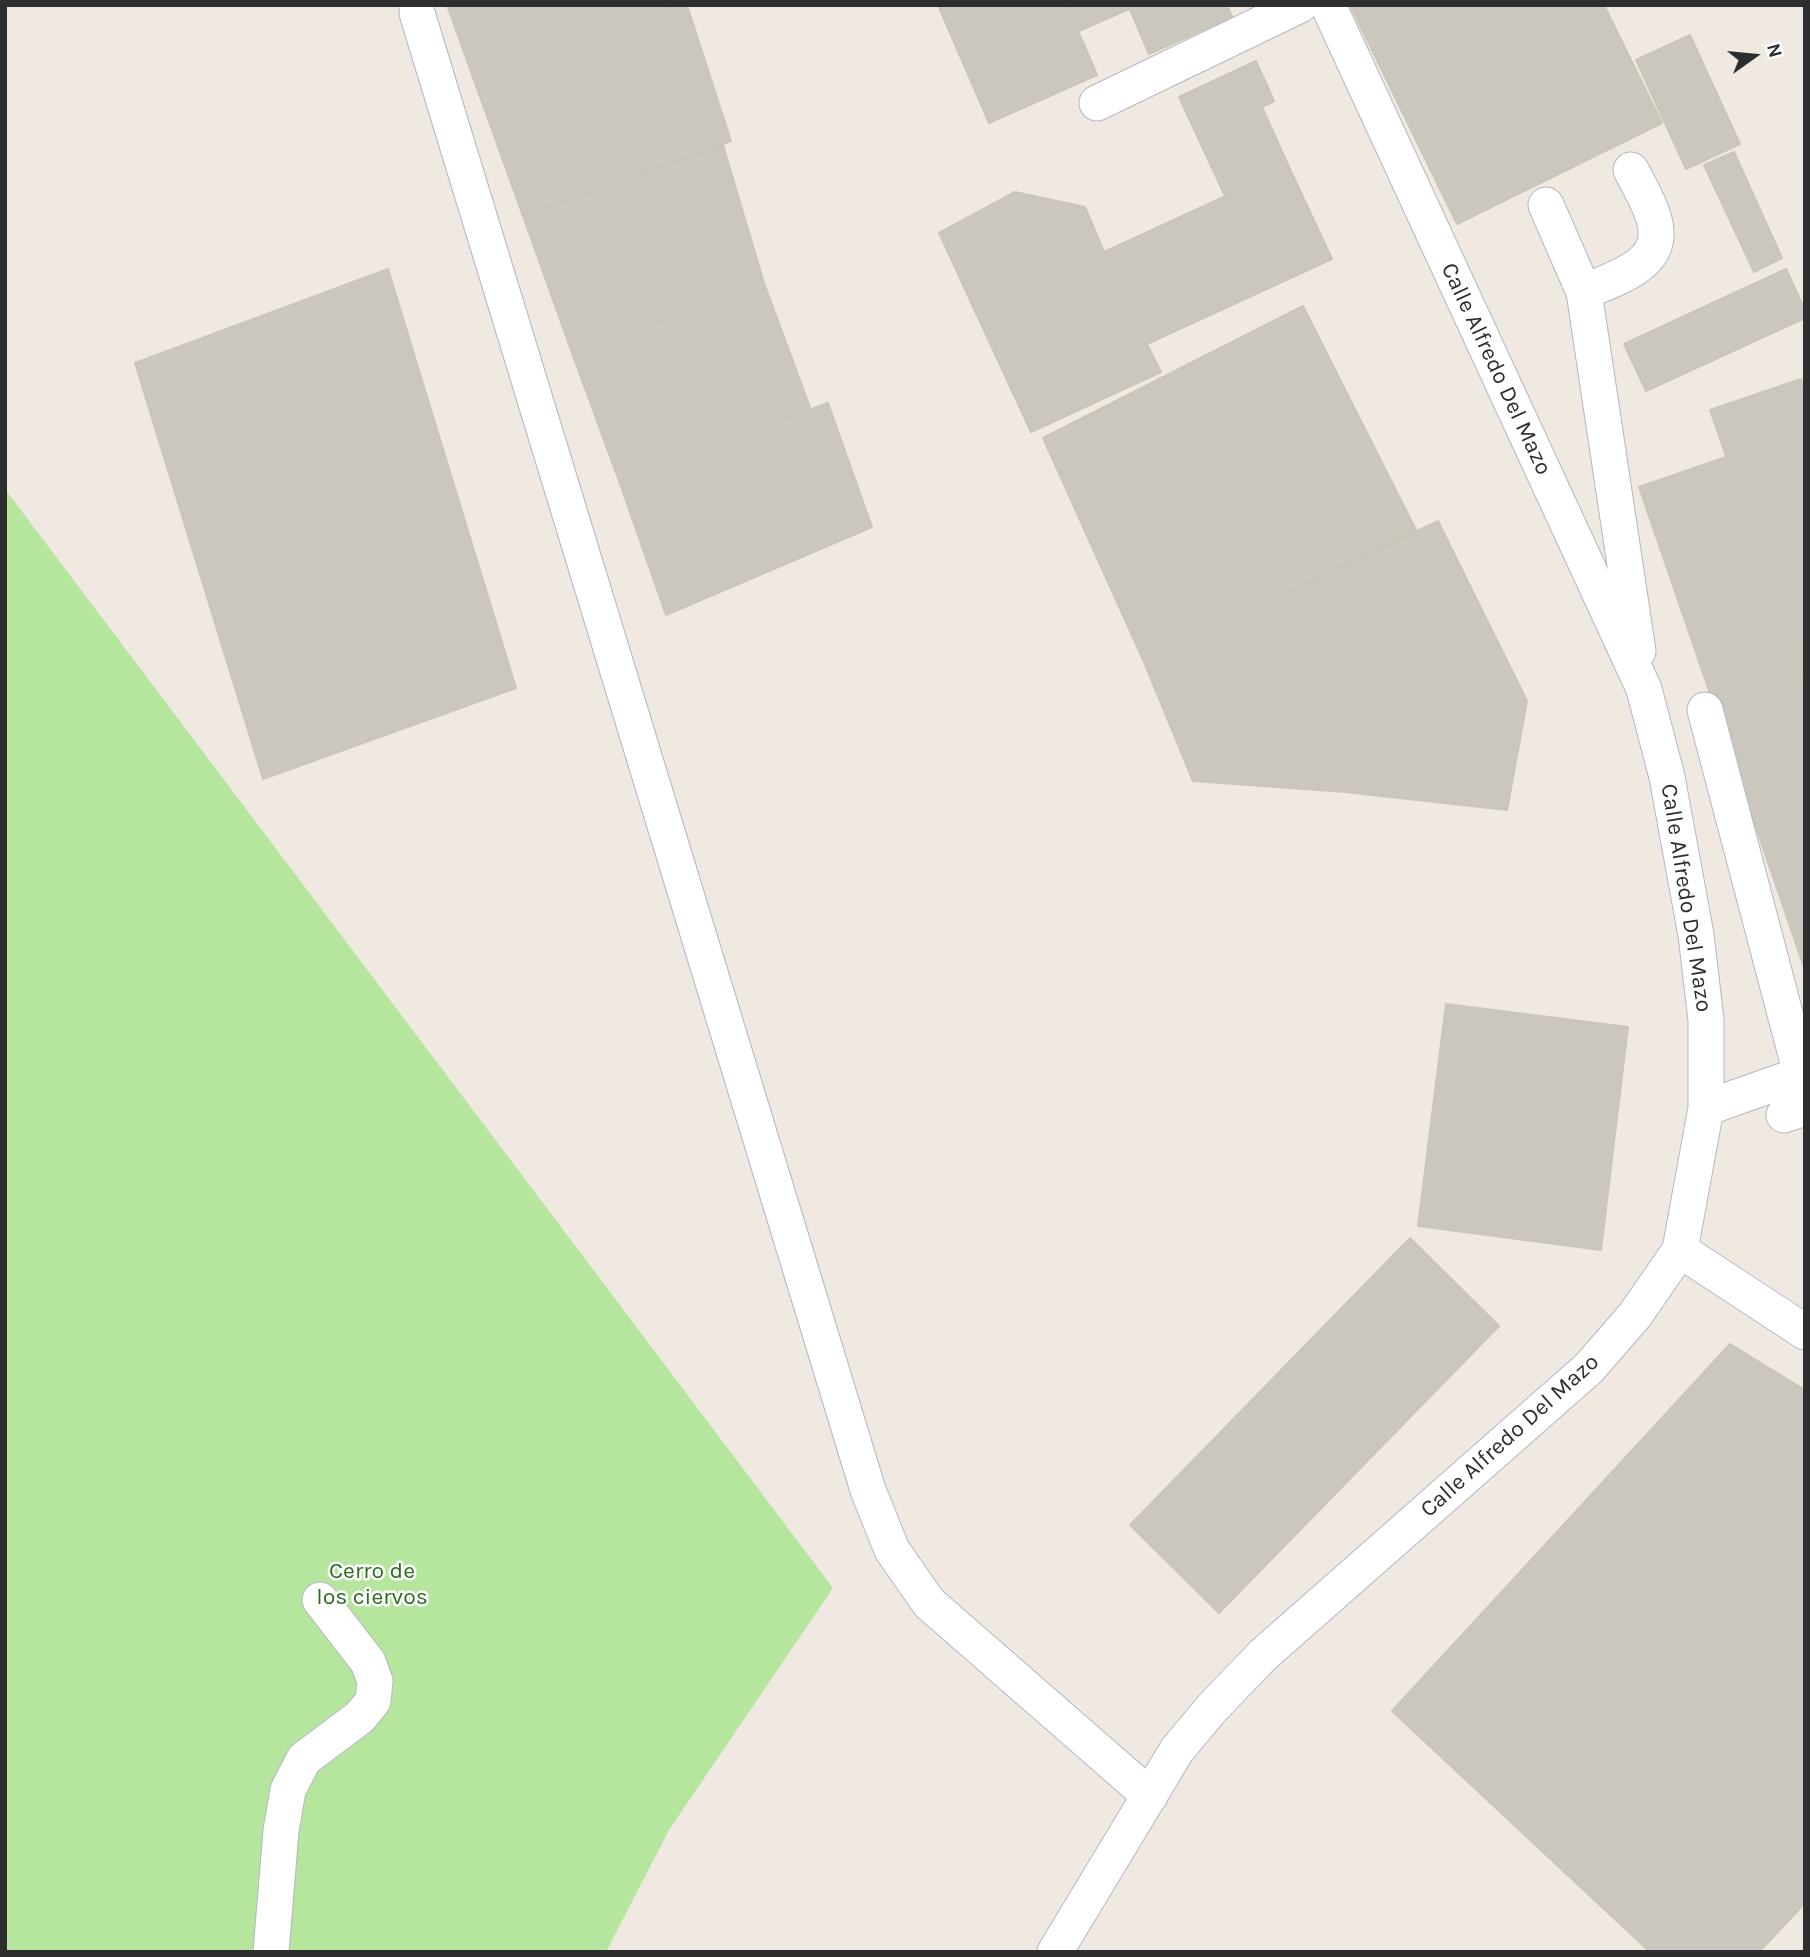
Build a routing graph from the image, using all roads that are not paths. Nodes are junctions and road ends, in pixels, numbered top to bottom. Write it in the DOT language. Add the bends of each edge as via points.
graph roads {
  1 [pos="1300,5"];
  2 [pos="1328,5"];
  3 [pos="417,13"];
  4 [pos="1097,103"];
  5 [pos="1632,170"];
  6 [pos="1545,205"];
  7 [pos="1584,292"];
  8 [pos="1644,689"];
  9 [pos="1705,710"];
  10 [pos="1803,1073"];
  11 [pos="1706,1108"];
  12 [pos="1680,1250"];
  13 [pos="1805,1332"];
  14 [pos="320,1600"];
  15 [pos="1150,1796"];
  16 [pos="271,1952"];
  17 [pos="1055,1952"];
  1 -- 4 [label="street"];
  2 -- 8 [label="street, Calle Alfredo Del Mazo"];
  3 -- 15 [label="street" via="868,1490 892,1550 929,1603"];
  5 -- 7 [label="street" via="1654,218 1657,237 1650,256 1635,269"];
  6 -- 7 [label="street"];
  7 -- 8 [label="street"];
  8 -- 11 [label="street, Calle Alfredo Del Mazo" via="1667,777 1696,935 1706,1020"];
  9 -- 10 [label="street"];
  10 -- 11 [label="street"];
  11 -- 12 [label="street, Calle Alfredo Del Mazo"];
  12 -- 13 [label="street"];
  12 -- 15 [label="street, Calle Alfredo Del Mazo" via="1635,1315 1589,1368 1263,1655 1212,1707 1177,1750"];
  14 -- 16 [label="street" via="368,1662 375,1681 373,1701 360,1717 304,1759 288,1790"];
  15 -- 17 [label="street, Calle Alfredo Del Mazo"];
}
